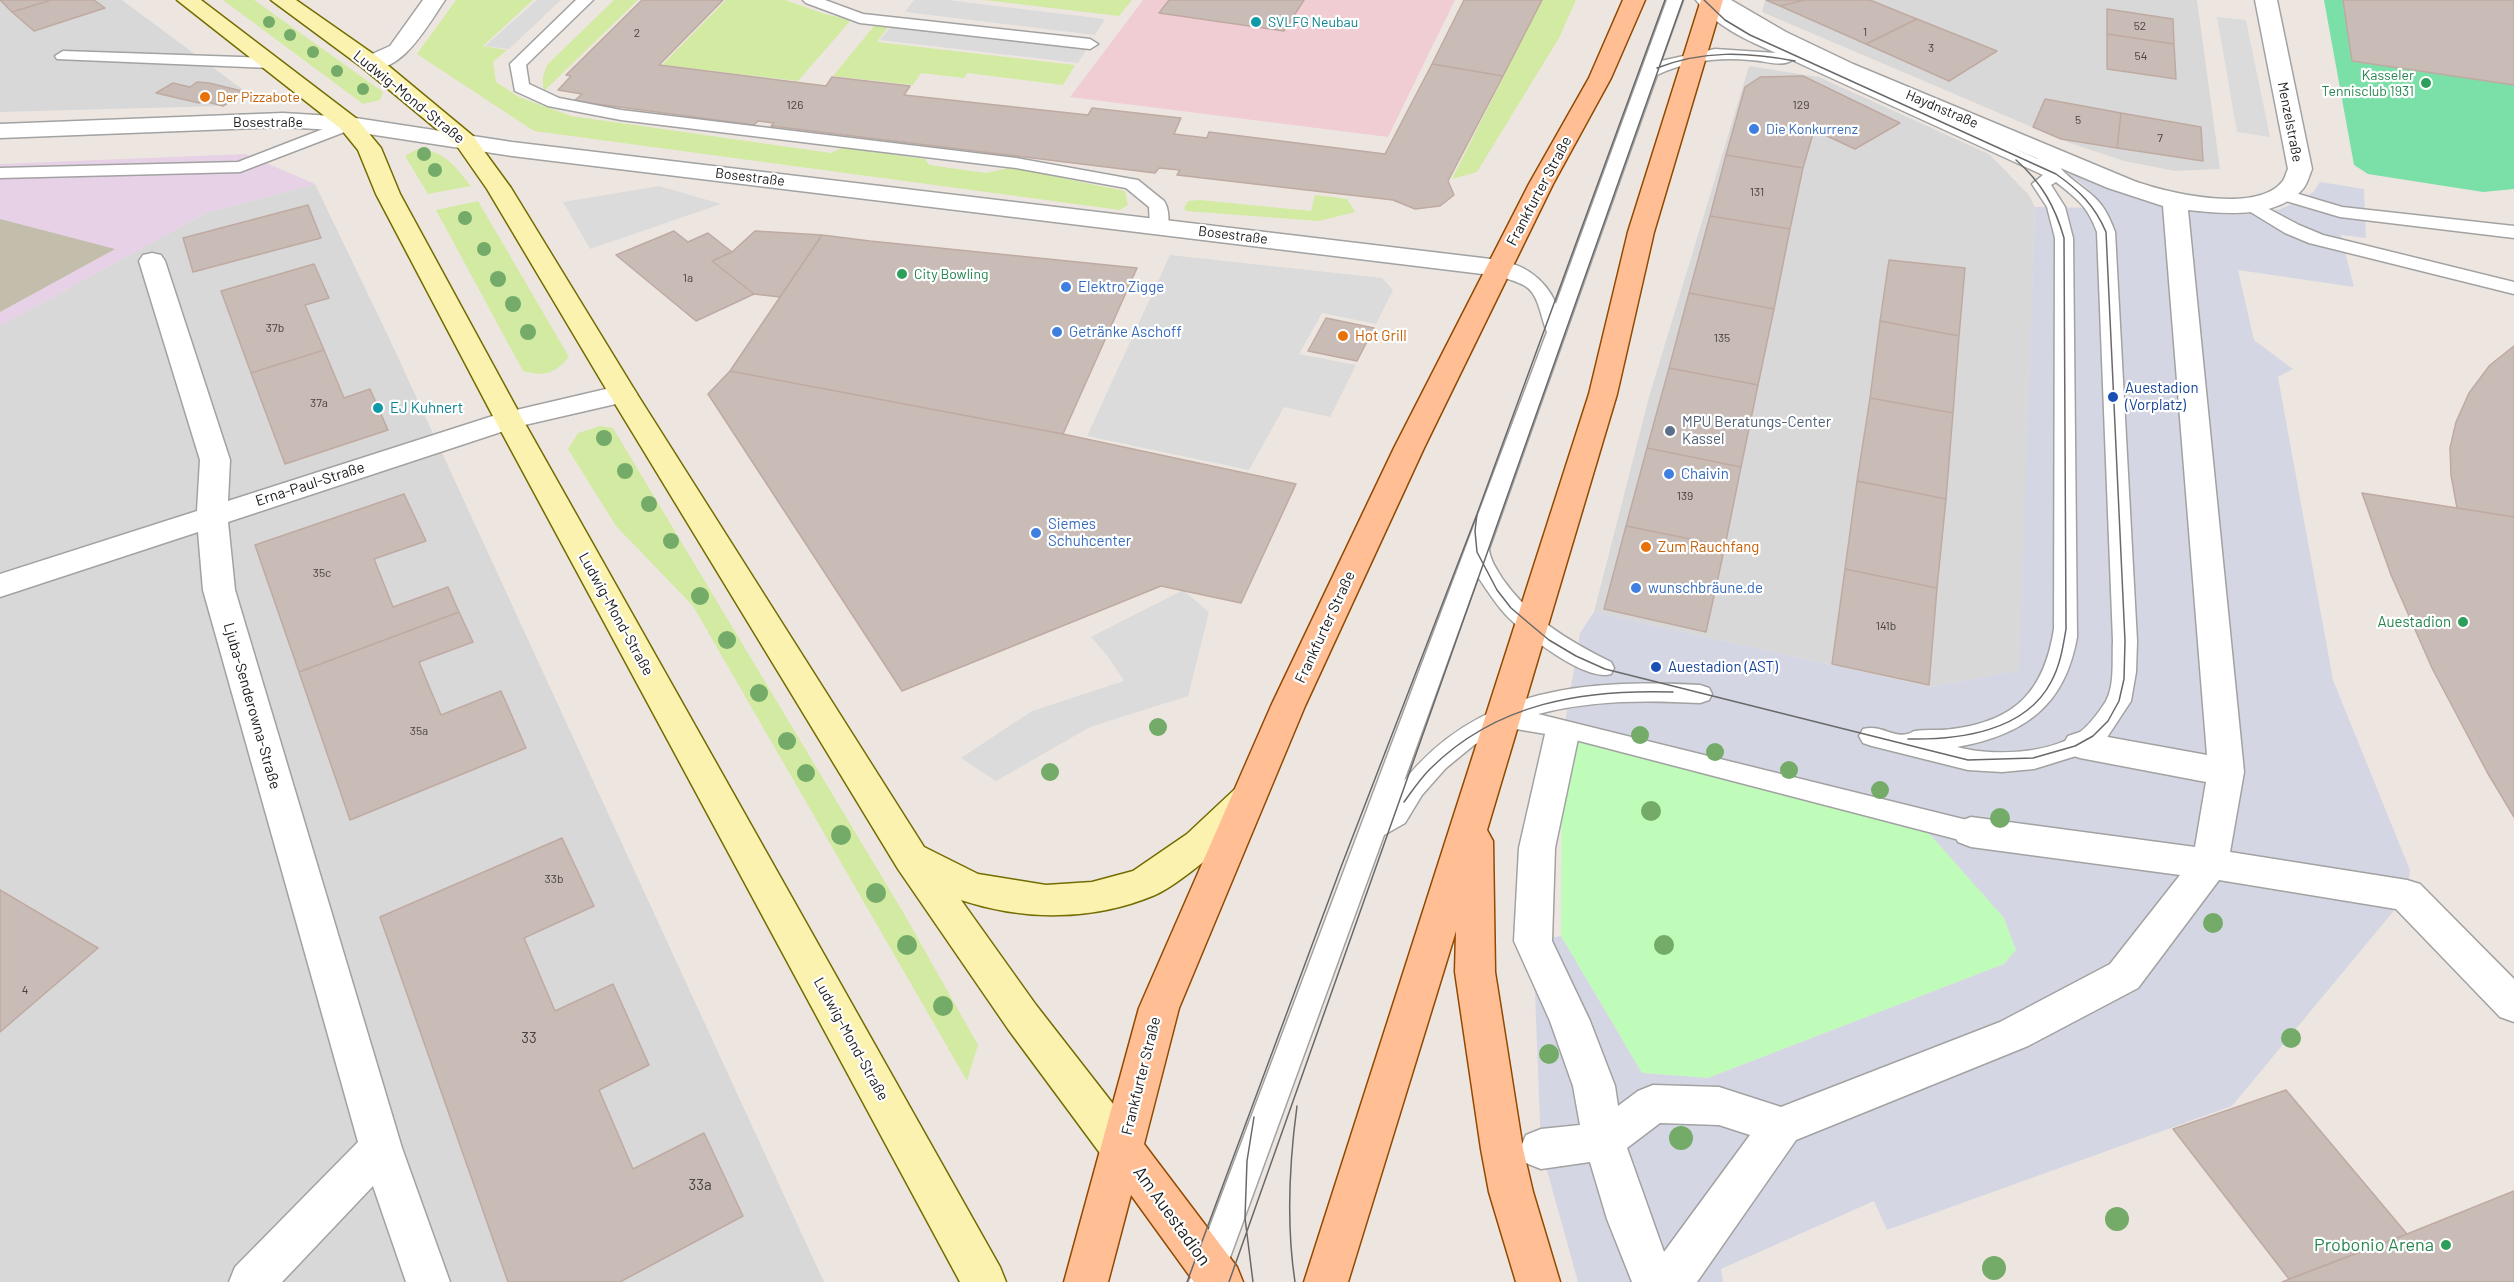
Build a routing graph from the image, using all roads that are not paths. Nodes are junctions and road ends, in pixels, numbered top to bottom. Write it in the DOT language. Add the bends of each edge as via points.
graph roads {
  1 [pos="188,0"];
  2 [pos="282,0"];
  3 [pos="434,0"];
  4 [pos="585,0"];
  5 [pos="812,0"];
  6 [pos="1634,0"];
  7 [pos="1675,0"];
  8 [pos="2266,0"];
  9 [pos="1711,2"];
  10 [pos="1090,44"];
  11 [pos="63,56"];
  12 [pos="1694,56"];
  13 [pos="270,63"];
  14 [pos="370,63"];
  15 [pos="1833,68"];
  16 [pos="1649,72"];
  17 [pos="350,124"];
  18 [pos="0,131"];
  19 [pos="465,141"];
  20 [pos="2043,152"];
  21 [pos="0,173"];
  22 [pos="2048,179"];
  23 [pos="2282,194"];
  24 [pos="2175,204"];
  25 [pos="2250,204"];
  26 [pos="1159,226"];
  27 [pos="2514,232"];
  28 [pos="152,261"];
  29 [pos="1499,267"];
  30 [pos="2514,288"];
  31 [pos="1566,304"];
  32 [pos="1556,331"];
  33 [pos="623,394"];
  34 [pos="509,420"];
  35 [pos="212,516"];
  36 [pos="1477,548"];
  37 [pos="0,586"];
  38 [pos="1531,625"];
  39 [pos="1602,668"];
  40 [pos="1700,694"];
  41 [pos="1503,717"];
  42 [pos="1562,734"];
  43 [pos="2080,745"];
  44 [pos="2226,772"];
  45 [pos="1248,799"];
  46 [pos="1475,809"];
  47 [pos="1372,828"];
  48 [pos="1971,832"];
  49 [pos="911,858"];
  50 [pos="2210,864"];
  51 [pos="2514,1005"];
  52 [pos="1781,1126"];
  53 [pos="1604,1141"];
  54 [pos="381,1148"];
  55 [pos="1541,1149"];
  56 [pos="1123,1150"];
  57 [pos="1212,1277"];
  58 [pos="251,1282"];
  59 [pos="428,1282"];
  60 [pos="984,1282"];
  61 [pos="1086,1282"];
  62 [pos="1326,1282"];
  63 [pos="1539,1282"];
  64 [pos="1654,1282"];
  65 [pos="1670,1282"];
  1 -- 13 [label="main road, Ludwig-Mond-Straße"];
  2 -- 14 [label="main road, Ludwig-Mond-Straße"];
  3 -- 14 [label="street" via="398,51"];
  4 -- 26 [label="lane" via="518,64 521,87 554,102 621,115 1016,163 1132,184 1158,205"];
  5 -- 10 [label="lane" via="860,18"];
  6 -- 29 [label="main road, Frankfurter Straße" via="1600,78"];
  7 -- 16 [label="lane"];
  8 -- 23 [label="street, Menzelstraße" via="2300,169 2293,186"];
  9 -- 12 [label="main road"];
  9 -- 15 [label="street, Haydnstraße"];
  11 -- 13 [label="lane"];
  12 -- 15 [label="lane" via="1739,52"];
  12 -- 16 [label="lane"];
  12 -- 38 [label="main road" via="1641,232 1603,394"];
  13 -- 17 [label="main road, Ludwig-Mond-Straße"];
  14 -- 19 [label="main road, Ludwig-Mond-Straße"];
  15 -- 20 [label="street, Haydnstraße"];
  15 -- 22 [label="lane" via="1993,145"];
  16 -- 31 [label="lane"];
  17 -- 18 [label="street, Bosestraße" via="283,120"];
  17 -- 19 [label="street, Bosestraße"];
  17 -- 21 [label="lane" via="240,167"];
  17 -- 34 [label="main road, Ludwig-Mond-Straße" via="369,148 393,203"];
  19 -- 26 [label="street, Bosestraße"];
  19 -- 33 [label="main road, Ludwig-Mond-Straße" via="499,188"];
  20 -- 22 [label="lane"];
  20 -- 24 [label="street, Haydnstraße"];
  22 -- 43 [label="lane" via="2089,199 2106,232 2124,672 2119,701 2097,732"];
  22 -- 43 [label="lane" via="2064,238 2063,650 2046,690 2004,724 1960,737 1922,740 1872,736 1968,760 2002,762 2034,759"];
  23 -- 25 [label="street"];
  23 -- 27 [label="lane" via="2340,212"];
  24 -- 25 [label="street"];
  24 -- 44 [label="street"];
  25 -- 30 [label="lane" via="2316,239"];
  26 -- 29 [label="street, Bosestraße"];
  28 -- 35 [label="street, Ljuba-Senderowna-Straße" via="215,460"];
  29 -- 31 [label="lane" via="1534,274 1548,282"];
  29 -- 32 [label="lane" via="1526,275 1542,290"];
  29 -- 45 [label="main road, Frankfurter Straße" via="1399,469"];
  31 -- 32 [label="lane"];
  32 -- 36 [label="lane"];
  33 -- 34 [label="street, Erna-Paul-Straße"];
  33 -- 49 [label="main road, Ludwig-Mond-Straße"];
  34 -- 35 [label="street, Erna-Paul-Straße"];
  34 -- 60 [label="main road, Ludwig-Mond-Straße"];
  35 -- 37 [label="street, Erna-Paul-Straße"];
  35 -- 54 [label="street, Ljuba-Senderowna-Straße" via="219,590"];
  36 -- 38 [label="lane" via="1497,590 1510,608"];
  36 -- 47 [label="lane"];
  38 -- 39 [label="lane" via="1549,640"];
  38 -- 41 [label="main road"];
  40 -- 41 [label="lane" via="1587,693 1554,699"];
  41 -- 46 [label="main road"];
  41 -- 47 [label="lane" via="1463,739 1437,761 1392,819"];
  41 -- 48 [label="lane" via="1564,728"];
  42 -- 53 [label="street" via="1537,848 1533,942 1570,1021 1594,1086"];
  43 -- 44 [label="street"];
  44 -- 50 [label="street"];
  45 -- 49 [label="main road" via="1200,844 1144,883 1092,898 1046,901 972,888"];
  45 -- 56 [label="main road, Frankfurter Straße" via="1159,1008"];
  46 -- 62 [label="main road"];
  46 -- 63 [label="main road" via="1475,972 1502,1149"];
  47 -- 57 [label="lane"];
  48 -- 50 [label="street"];
  49 -- 56 [label="main road, Ludwig-Mond-Straße" via="1022,1017"];
  50 -- 51 [label="street" via="2407,895"];
  50 -- 52 [label="street" via="2124,976 2014,1035"];
  52 -- 53 [label="street" via="1719,1106 1653,1104"];
  52 -- 65 [label="street"];
  53 -- 55 [label="street"];
  53 -- 64 [label="street"];
  54 -- 58 [label="street"];
  54 -- 59 [label="street, Ljuba-Senderowna-Straße"];
  56 -- 57 [label="main road, Am Auestadion"];
  56 -- 61 [label="main road, Frankfurter Straße"];
}
